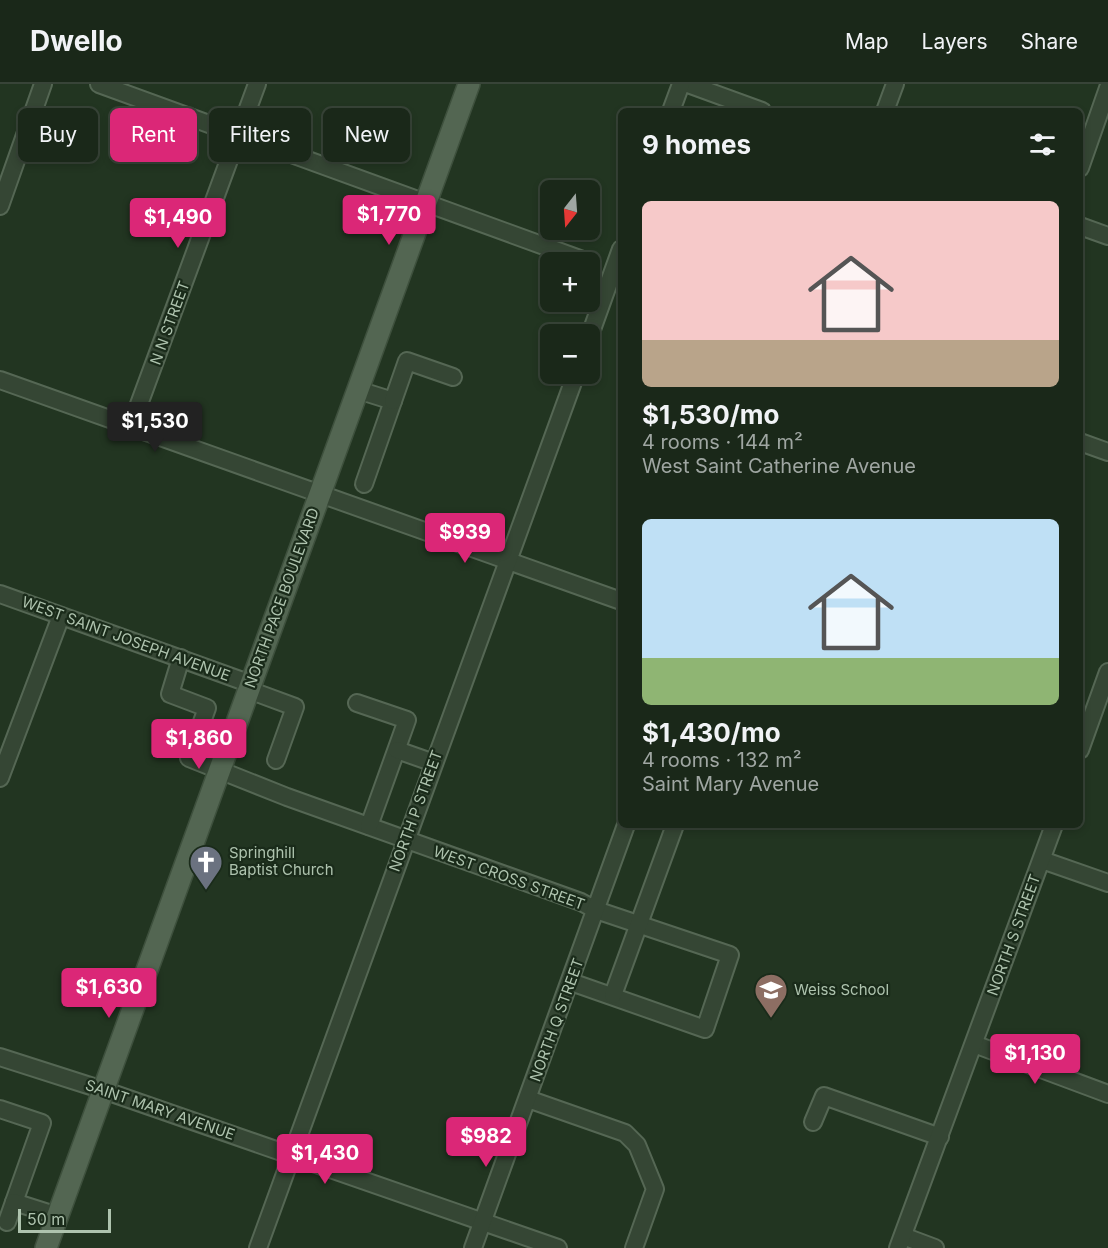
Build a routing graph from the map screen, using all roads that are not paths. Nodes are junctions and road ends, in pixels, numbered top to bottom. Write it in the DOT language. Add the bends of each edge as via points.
graph roads {
  1 [pos="43,84"];
  2 [pos="99,84"];
  3 [pos="257,84"];
  4 [pos="469,84"];
  5 [pos="681,84"];
  6 [pos="688,84"];
  7 [pos="895,84"];
  8 [pos="1108,88"];
  9 [pos="248,108"];
  10 [pos="672,108"];
  11 [pos="754,108"];
  12 [pos="886,108"];
  13 [pos="209,125"];
  14 [pos="1083,159"];
  15 [pos="228,162"];
  16 [pos="310,162"];
  17 [pos="425,204"];
  18 [pos="0,206"];
  19 [pos="1083,227"];
  20 [pos="1108,236"];
  21 [pos="558,252"];
  22 [pos="600,267"];
  23 [pos="617,273"];
  24 [pos="595,324"];
  25 [pos="453,377"];
  26 [pos="0,380"];
  27 [pos="572,384"];
  28 [pos="358,390"];
  29 [pos="393,401"];
  30 [pos="131,426"];
  31 [pos="1083,443"];
  32 [pos="1108,452"];
  33 [pos="364,484"];
  34 [pos="321,492"];
  35 [pos="507,561"];
  36 [pos="0,594"];
  37 [pos="618,600"];
  38 [pos="61,616"];
  39 [pos="181,658"];
  40 [pos="1108,674"];
  41 [pos="250,687"];
  42 [pos="357,703"];
  43 [pos="1083,742"];
  44 [pos="397,750"];
  45 [pos="276,760"];
  46 [pos="434,763"];
  47 [pos="220,771"];
  48 [pos="0,778"];
  49 [pos="369,826"];
  50 [pos="625,828"];
  51 [pos="674,828"];
  52 [pos="1053,828"];
  53 [pos="406,840"];
  54 [pos="1042,860"];
  55 [pos="1108,883"];
  56 [pos="596,910"];
  57 [pos="639,924"];
  58 [pos="571,982"];
  59 [pos="613,996"];
  60 [pos="974,1044"];
  61 [pos="0,1057"];
  62 [pos="104,1090"];
  63 [pos="1108,1094"];
  64 [pos="528,1100"];
  65 [pos="0,1108"];
  66 [pos="813,1122"];
  67 [pos="940,1137"];
  68 [pos="291,1155"];
  69 [pos="14,1202"];
  70 [pos="58,1216"];
  71 [pos="7,1222"];
  72 [pos="484,1222"];
  73 [pos="901,1242"];
  74 [pos="46,1248"];
  75 [pos="258,1248"];
  76 [pos="473,1248"];
  77 [pos="558,1248"];
  78 [pos="634,1248"];
  79 [pos="935,1248"];
  1 -- 18 [label="street"];
  2 -- 13 [label="street"];
  3 -- 9 [label="street, N N STREET"];
  4 -- 17 [label="main road, NORTH PACE BOULEVARD"];
  5 -- 10 [label="street"];
  6 -- 11 [label="street"];
  7 -- 12 [label="street"];
  8 -- 14 [label="street"];
  15 -- 30 [label="street, N N STREET"];
  16 -- 17 [label="street"];
  17 -- 21 [label="street"];
  17 -- 28 [label="main road, NORTH PACE BOULEVARD"];
  19 -- 20 [label="street"];
  22 -- 23 [label="street"];
  23 -- 24 [label="street"];
  25 -- 29 [label="street" via="407,361"];
  26 -- 30 [label="street"];
  27 -- 35 [label="street, NORTH P STREET"];
  28 -- 29 [label="street"];
  28 -- 34 [label="main road, NORTH PACE BOULEVARD"];
  29 -- 33 [label="street"];
  30 -- 34 [label="street"];
  31 -- 32 [label="street"];
  34 -- 35 [label="street"];
  34 -- 41 [label="main road, NORTH PACE BOULEVARD"];
  35 -- 37 [label="street"];
  35 -- 46 [label="street, NORTH P STREET"];
  36 -- 38 [label="street, WEST SAINT JOSEPH AVENUE"];
  38 -- 39 [label="street, WEST SAINT JOSEPH AVENUE"];
  38 -- 48 [label="street"];
  39 -- 41 [label="street, WEST SAINT JOSEPH AVENUE"];
  39 -- 47 [label="street, WEST CROSS STREET" via="170,694 207,708 189,758"];
  40 -- 43 [label="street"];
  41 -- 45 [label="street, WEST SAINT JOSEPH AVENUE" via="295,707"];
  41 -- 47 [label="main road, NORTH PACE BOULEVARD"];
  42 -- 44 [label="street" via="407,720"];
  44 -- 46 [label="street"];
  44 -- 49 [label="street"];
  46 -- 53 [label="street, NORTH P STREET"];
  47 -- 49 [label="street, WEST CROSS STREET"];
  47 -- 62 [label="main road, NORTH PACE BOULEVARD"];
  49 -- 53 [label="street, WEST CROSS STREET"];
  50 -- 56 [label="street, NORTH Q STREET"];
  51 -- 57 [label="street"];
  52 -- 54 [label="street, NORTH S STREET"];
  53 -- 56 [label="street, WEST CROSS STREET"];
  53 -- 68 [label="street, NORTH P STREET"];
  54 -- 55 [label="street"];
  54 -- 60 [label="street, NORTH S STREET"];
  56 -- 57 [label="street, WEST CROSS STREET"];
  56 -- 58 [label="street, NORTH Q STREET"];
  57 -- 59 [label="street"];
  57 -- 59 [label="street, WEST CROSS STREET" via="730,955 705,1029"];
  58 -- 59 [label="street"];
  58 -- 64 [label="street, NORTH Q STREET"];
  60 -- 63 [label="street"];
  60 -- 67 [label="street, NORTH S STREET"];
  61 -- 62 [label="street, SAINT MARY AVENUE"];
  62 -- 68 [label="street, SAINT MARY AVENUE"];
  62 -- 70 [label="main road, NORTH PACE BOULEVARD"];
  64 -- 72 [label="street, NORTH Q STREET"];
  64 -- 78 [label="street" via="625,1133 637,1145 655,1189"];
  65 -- 69 [label="street" via="42,1123"];
  66 -- 67 [label="street" via="824,1096"];
  67 -- 73 [label="street, NORTH S STREET"];
  68 -- 72 [label="street, SAINT MARY AVENUE"];
  68 -- 75 [label="street, NORTH P STREET"];
  69 -- 70 [label="street"];
  69 -- 71 [label="street"];
  70 -- 74 [label="main road, NORTH PACE BOULEVARD"];
  72 -- 76 [label="street, NORTH Q STREET"];
  72 -- 77 [label="street, SAINT MARY AVENUE"];
  73 -- 79 [label="street"];
}
